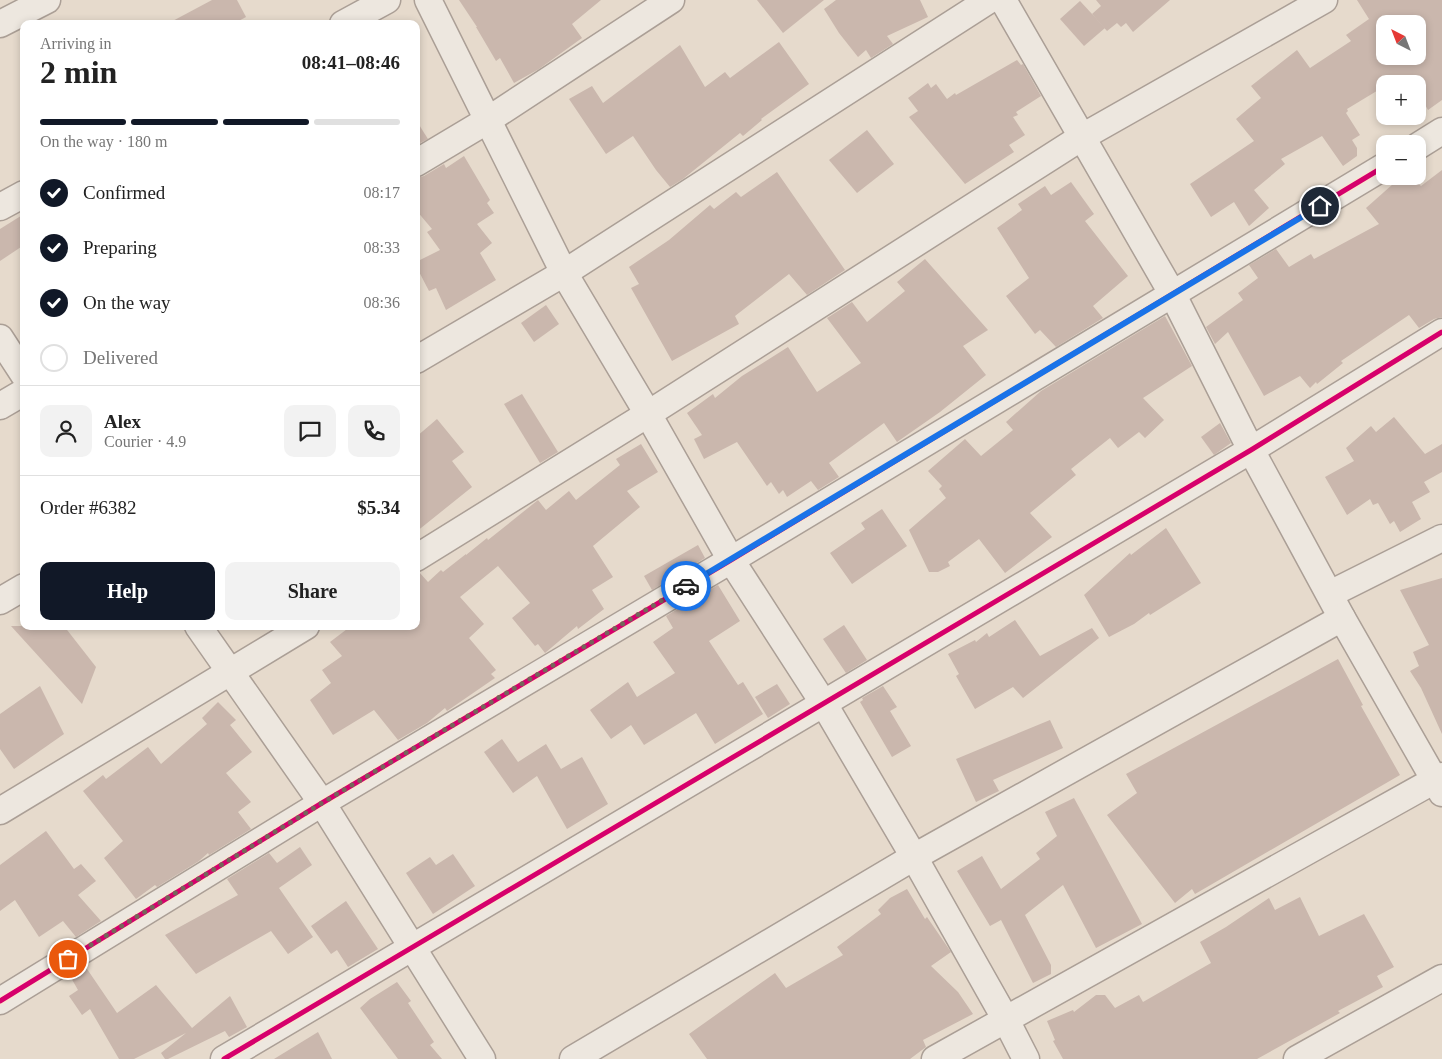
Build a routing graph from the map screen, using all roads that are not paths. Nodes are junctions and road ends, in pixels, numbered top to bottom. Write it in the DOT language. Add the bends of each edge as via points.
graph roads {
  1 [pos="47,0"];
  2 [pos="387,0"];
  3 [pos="428,0"];
  4 [pos="671,0"];
  5 [pos="989,0"];
  6 [pos="1003,0"];
  7 [pos="1324,0"];
  8 [pos="350,20"];
  9 [pos="0,24"];
  10 [pos="488,120"];
  11 [pos="1442,132"];
  12 [pos="1082,137"];
  13 [pos="1426,141"];
  14 [pos="420,161"];
  15 [pos="1376,171"];
  16 [pos="20,196"];
  17 [pos="0,207"];
  18 [pos="564,273"];
  19 [pos="1173,295"];
  20 [pos="1442,332"];
  21 [pos="0,338"];
  22 [pos="420,358"];
  23 [pos="20,369"];
  24 [pos="20,394"];
  25 [pos="0,406"];
  26 [pos="648,414"];
  27 [pos="1251,450"];
  28 [pos="1442,538"];
  29 [pos="420,556"];
  30 [pos="731,560"];
  31 [pos="20,589"];
  32 [pos="1330,594"];
  33 [pos="0,600"];
  34 [pos="1342,618"];
  35 [pos="201,630"];
  36 [pos="300,630"];
  37 [pos="231,673"];
  38 [pos="824,704"];
  39 [pos="1439,783"];
  40 [pos="322,803"];
  41 [pos="0,811"];
  42 [pos="914,857"];
  43 [pos="412,948"];
  44 [pos="1442,978"];
  45 [pos="0,1001"];
  46 [pos="1006,1020"];
  47 [pos="224,1059"];
  48 [pos="482,1059"];
  49 [pos="574,1059"];
  50 [pos="935,1059"];
  51 [pos="1026,1059"];
  52 [pos="1297,1059"];
  1 -- 9 [label="street"];
  2 -- 8 [label="street"];
  3 -- 10 [label="street"];
  4 -- 10 [label="street"];
  5 -- 18 [label="street"];
  6 -- 12 [label="street"];
  7 -- 12 [label="street"];
  10 -- 14 [label="street"];
  10 -- 18 [label="street"];
  11 -- 13 [label="street"];
  12 -- 19 [label="street"];
  12 -- 26 [label="street"];
  15 -- 19 [label="street"];
  16 -- 17 [label="street"];
  18 -- 22 [label="street"];
  18 -- 26 [label="street"];
  19 -- 27 [label="street"];
  19 -- 30 [label="street"];
  20 -- 27 [label="street"];
  21 -- 23 [label="street"];
  24 -- 25 [label="street"];
  26 -- 29 [label="street"];
  26 -- 30 [label="street"];
  27 -- 32 [label="street"];
  27 -- 38 [label="street"];
  28 -- 32 [label="street"];
  30 -- 38 [label="street"];
  30 -- 40 [label="street"];
  31 -- 33 [label="street"];
  32 -- 34 [label="street"];
  34 -- 39 [label="street"];
  34 -- 42 [label="street"];
  35 -- 37 [label="street"];
  36 -- 37 [label="street"];
  37 -- 40 [label="street"];
  37 -- 41 [label="street"];
  38 -- 42 [label="street"];
  38 -- 43 [label="street"];
  39 -- 46 [label="street"];
  40 -- 43 [label="street"];
  40 -- 45 [label="street"];
  42 -- 46 [label="street"];
  42 -- 49 [label="street"];
  43 -- 47 [label="street"];
  43 -- 48 [label="street"];
  44 -- 52 [label="street"];
  46 -- 50 [label="street"];
  46 -- 51 [label="street"];
}
